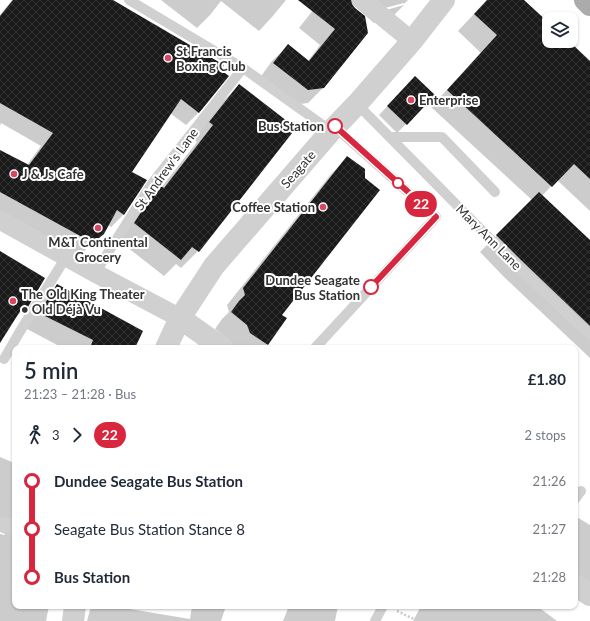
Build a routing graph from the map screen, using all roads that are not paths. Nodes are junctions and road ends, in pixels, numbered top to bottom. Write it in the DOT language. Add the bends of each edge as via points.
graph roads {
  1 [pos="129,0"];
  2 [pos="362,0"];
  3 [pos="444,0"];
  4 [pos="585,0"];
  5 [pos="590,5"];
  6 [pos="412,41"];
  7 [pos="243,68"];
  8 [pos="357,104"];
  9 [pos="333,129"];
  10 [pos="390,137"];
  11 [pos="495,192"];
  12 [pos="0,220"];
  13 [pos="66,256"];
  14 [pos="95,273"];
  15 [pos="180,318"];
  16 [pos="590,334"];
  17 [pos="12,345"];
  18 [pos="12,345"];
  19 [pos="167,345"];
  20 [pos="218,345"];
  21 [pos="317,345"];
  22 [pos="4,359"];
  23 [pos="0,524"];
  24 [pos="12,526"];
  25 [pos="578,587"];
  26 [pos="590,595"];
  27 [pos="75,609"];
  28 [pos="387,609"];
  29 [pos="73,621"];
  30 [pos="375,621"];
  1 -- 7 [label="lane"];
  2 -- 6 [label="street"];
  3 -- 6 [label="street, Seagate"];
  4 -- 5 [label="main road"];
  6 -- 8 [label="street, Seagate"];
  7 -- 9 [label="lane"];
  7 -- 14 [label="lane, St Andrew's Lane" via="153,182"];
  8 -- 9 [label="street, Seagate"];
  8 -- 10 [label="lane, Mary Ann Lane"];
  9 -- 15 [label="street, Seagate" via="214,266"];
  9 -- 21 [label="lane" via="436,217"];
  10 -- 11 [label="lane" via="442,137"];
  10 -- 16 [label="lane, Mary Ann Lane" via="516,265"];
  12 -- 13 [label="street"];
  13 -- 14 [label="street"];
  13 -- 17 [label="lane"];
  14 -- 15 [label="street"];
  15 -- 19 [label="street, Seagate"];
  15 -- 20 [label="street"];
  18 -- 22 [label="lane"];
  23 -- 24 [label="street"];
  25 -- 26 [label="street"];
  27 -- 29 [label="street"];
  28 -- 30 [label="lane"];
}
